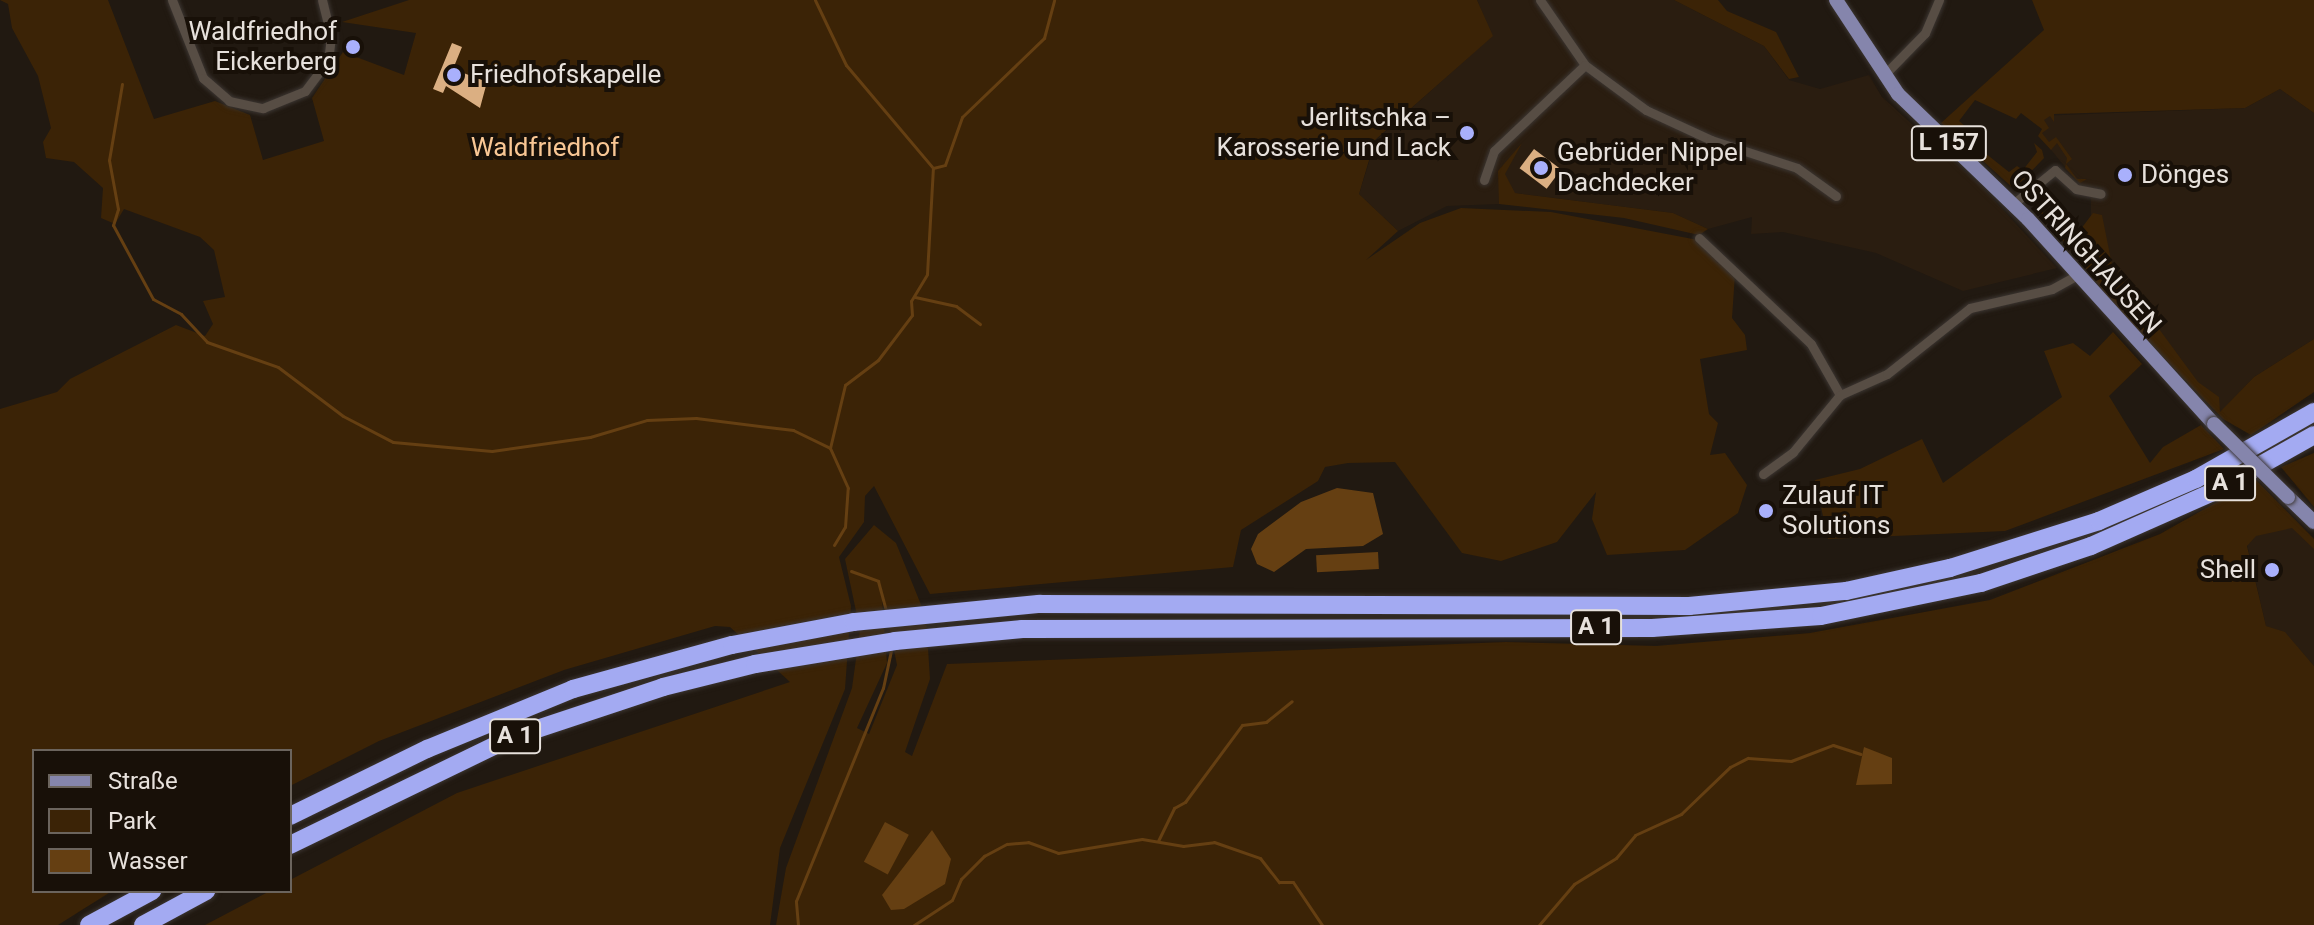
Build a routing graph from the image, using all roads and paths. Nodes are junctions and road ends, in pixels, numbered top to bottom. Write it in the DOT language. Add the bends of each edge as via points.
graph roads {
  1 [pos="172,0"];
  2 [pos="322,0"];
  3 [pos="1540,0"];
  4 [pos="1836,0"];
  5 [pos="1939,0"];
  6 [pos="1585,65"];
  7 [pos="1883,76"];
  8 [pos="1484,180"];
  9 [pos="2101,194"];
  10 [pos="1836,196"];
  11 [pos="2013,204"];
  12 [pos="1699,238"];
  13 [pos="2077,275"];
  14 [pos="1840,395"];
  15 [pos="2314,412"];
  16 [pos="2314,435"];
  17 [pos="1763,474"];
  18 [pos="2314,522"];
  19 [pos="292,815"];
  20 [pos="292,844"];
  21 [pos="148,893"];
  22 [pos="202,893"];
  23 [pos="89,925"];
  24 [pos="143,925"];
  1 -- 2 [label="street" via="203,78 229,101 263,108 305,91 328,61 331,36"];
  3 -- 6 [label="street"];
  4 -- 7 [label="main road, OSTRINGHAUSEN / L 157"];
  5 -- 7 [label="street" via="1925,33"];
  6 -- 8 [label="street" via="1494,151"];
  6 -- 10 [label="street" via="1664,121 1797,168"];
  7 -- 11 [label="main road, OSTRINGHAUSEN / L 157"];
  9 -- 11 [label="street" via="2076,189 2055,170"];
  11 -- 13 [label="main road, OSTRINGHAUSEN / L 157"];
  12 -- 14 [label="street" via="1811,344"];
  13 -- 14 [label="street" via="2052,289 1970,308 1887,374"];
  13 -- 18 [label="main road, OSTRINGHAUSEN / L 157, bridge" via="2214,424"];
  14 -- 17 [label="street" via="1793,452"];
  15 -- 19 [label="highway, A 1" via="2196,479 2099,521 1950,568 1831,594 1689,606 1039,604 933,611 732,645 573,689 427,749"];
  16 -- 20 [label="highway, A 1" via="2202,498 2091,546 1981,583 1821,616 1652,628 1022,629 895,641 755,664 663,687 510,738"];
  21 -- 23 [label="highway"];
  22 -- 24 [label="highway"];
}
